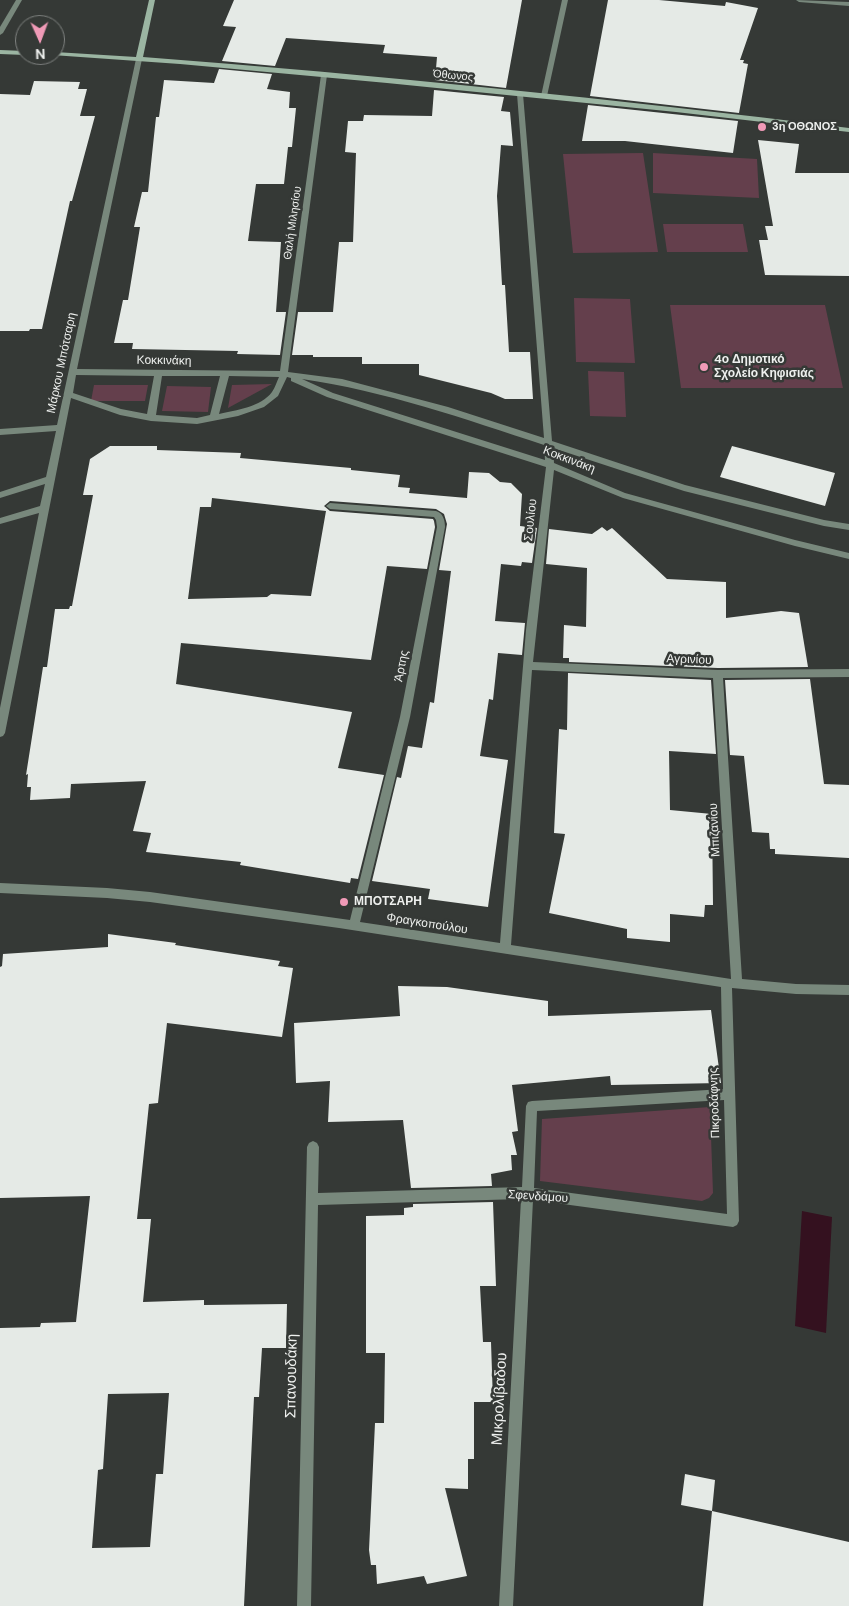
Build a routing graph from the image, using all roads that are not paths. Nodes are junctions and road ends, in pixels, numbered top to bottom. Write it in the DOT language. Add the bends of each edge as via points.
graph roads {
  1 [pos="19,0"];
  2 [pos="152,0"];
  3 [pos="565,0"];
  4 [pos="799,0"];
  5 [pos="849,4"];
  6 [pos="0,33"];
  7 [pos="0,52"];
  8 [pos="15,53"];
  9 [pos="65,54"];
  10 [pos="139,58"];
  11 [pos="324,75"];
  12 [pos="520,94"];
  13 [pos="544,96"];
  14 [pos="849,130"];
  15 [pos="74,372"];
  16 [pos="158,374"];
  17 [pos="225,374"];
  18 [pos="284,374"];
  19 [pos="68,394"];
  20 [pos="151,418"];
  21 [pos="214,418"];
  22 [pos="61,428"];
  23 [pos="0,432"];
  24 [pos="549,442"];
  25 [pos="550,464"];
  26 [pos="50,479"];
  27 [pos="0,495"];
  28 [pos="330,506"];
  29 [pos="44,508"];
  30 [pos="0,521"];
  31 [pos="849,527"];
  32 [pos="849,556"];
  33 [pos="529,666"];
  34 [pos="849,673"];
  35 [pos="718,674"];
  36 [pos="0,733"];
  37 [pos="0,888"];
  38 [pos="354,926"];
  39 [pos="505,949"];
  40 [pos="731,984"];
  41 [pos="849,990"];
  42 [pos="729,1094"];
  43 [pos="313,1147"];
  44 [pos="526,1194"];
  45 [pos="312,1200"];
  46 [pos="733,1221"];
  47 [pos="304,1606"];
  48 [pos="506,1606"];
  1 -- 6 [label="street"];
  2 -- 10 [label="street, Μάρκου Μπότσαρη"];
  3 -- 13 [label="street"];
  4 -- 5 [label="street"];
  7 -- 8 [label="street"];
  9 -- 10 [label="street, Όθωνος"];
  10 -- 11 [label="street, Όθωνος"];
  10 -- 15 [label="street, Μάρκου Μπότσαρη"];
  11 -- 12 [label="street, Όθωνος"];
  11 -- 18 [label="street, Θαλή Μιλησίου"];
  12 -- 13 [label="street, Όθωνος"];
  12 -- 24 [label="street, Σουλίου"];
  13 -- 14 [label="street, Όθωνος"];
  15 -- 16 [label="street, Κοκκινάκη"];
  15 -- 19 [label="street, Μάρκου Μπότσαρη"];
  16 -- 17 [label="street, Κοκκινάκη"];
  16 -- 20 [label="street"];
  17 -- 18 [label="street, Κοκκινάκη"];
  17 -- 21 [label="street"];
  18 -- 21 [label="street, Θαλή Μιλησίου" via="275,394 262,405"];
  18 -- 24 [label="street, Κοκκινάκη" via="352,384"];
  18 -- 25 [label="street, Κοκκινάκη" via="330,395"];
  19 -- 20 [label="street, Θαλή Μιλησίου" via="120,412"];
  19 -- 22 [label="street, Μάρκου Μπότσαρη"];
  20 -- 21 [label="street, Θαλή Μιλησίου" via="197,421"];
  22 -- 23 [label="street"];
  22 -- 26 [label="street, Μάρκου Μπότσαρη"];
  24 -- 25 [label="street, Σουλίου"];
  24 -- 31 [label="street, Κοκκινάκη" via="684,488"];
  25 -- 32 [label="street, Κοκκινάκη" via="623,495"];
  25 -- 33 [label="street, Σουλίου"];
  26 -- 27 [label="street"];
  26 -- 29 [label="street, Μάρκου Μπότσαρη"];
  28 -- 38 [label="street, Άρτης" via="436,514 441,527 405,717"];
  29 -- 30 [label="street"];
  29 -- 36 [label="street, Μάρκου Μπότσαρη"];
  33 -- 35 [label="street, Αγρινίου"];
  33 -- 39 [label="street, Σουλίου"];
  34 -- 35 [label="street, Αγρινίου"];
  35 -- 40 [label="street, Μπιζανίου"];
  37 -- 38 [label="street, Φραγκοπούλου" via="150,897"];
  38 -- 39 [label="street, Φραγκοπούλου"];
  39 -- 40 [label="street, Φραγκοπούλου"];
  40 -- 41 [label="street, Φραγκοπούλου"];
  40 -- 42 [label="street, Πικροδάφνης"];
  42 -- 44 [label="street, Μικρολίβαδου" via="532,1106"];
  42 -- 46 [label="street, Πικροδάφνης"];
  43 -- 45 [label="street, Σπανουδάκη"];
  44 -- 45 [label="street, Σφενδάμου"];
  44 -- 46 [label="street, Σφενδάμου"];
  44 -- 48 [label="street, Μικρολίβαδου"];
  45 -- 47 [label="street, Σπανουδάκη"];
}
